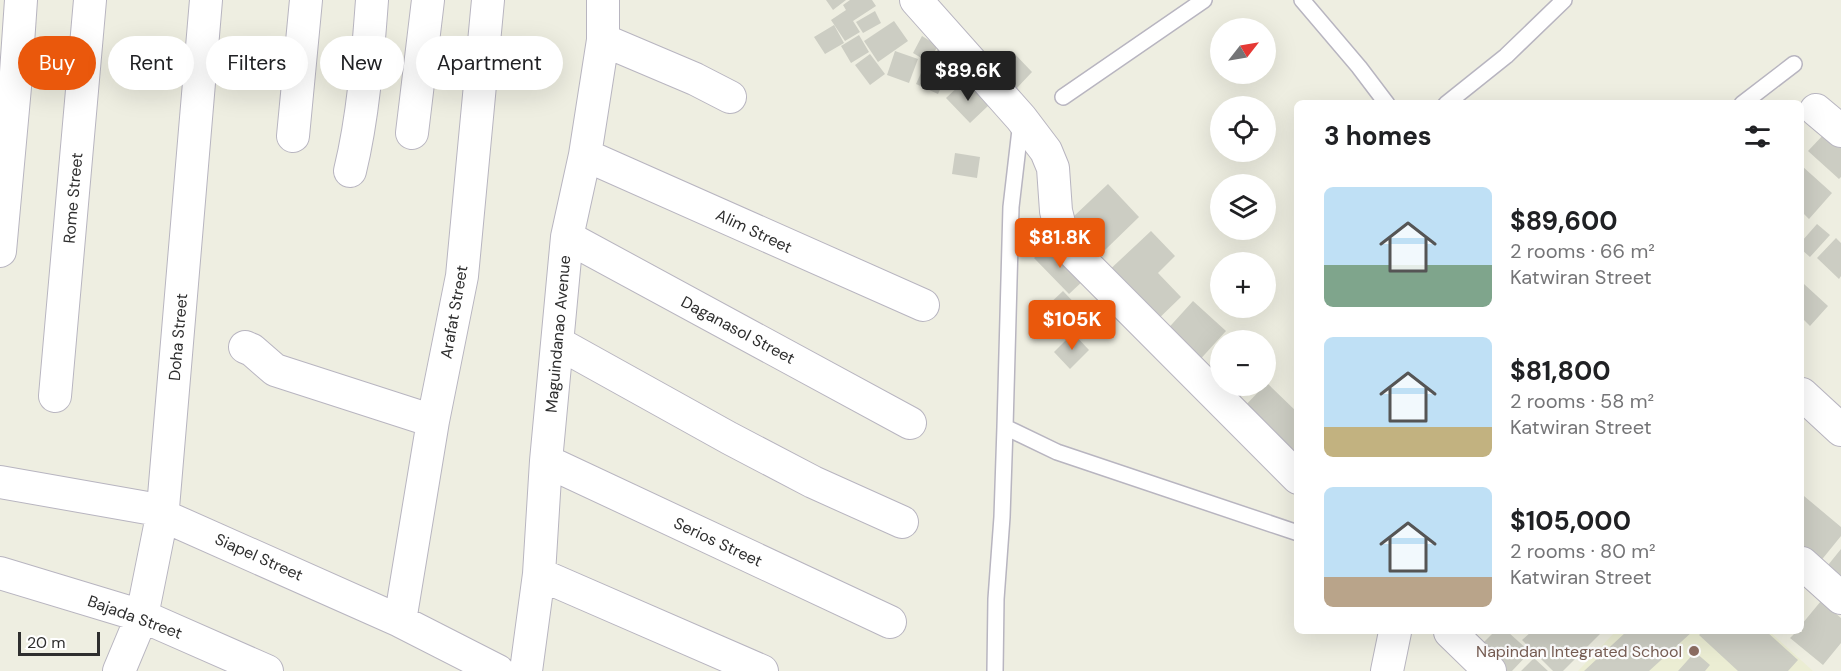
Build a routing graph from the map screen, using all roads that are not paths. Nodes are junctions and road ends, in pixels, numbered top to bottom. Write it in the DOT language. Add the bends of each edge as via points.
graph roads {
  1 [pos="21,0"];
  2 [pos="90,0"];
  3 [pos="206,0"];
  4 [pos="306,0"];
  5 [pos="372,0"];
  6 [pos="428,0"];
  7 [pos="488,0"];
  8 [pos="603,0"];
  9 [pos="916,0"];
  10 [pos="1204,0"];
  11 [pos="1302,0"];
  12 [pos="1564,0"];
  13 [pos="603,40"];
  14 [pos="1794,64"];
  15 [pos="730,97"];
  16 [pos="1063,97"];
  17 [pos="1385,100"];
  18 [pos="1451,100"];
  19 [pos="1747,100"];
  20 [pos="1816,110"];
  21 [pos="1021,118"];
  22 [pos="1841,131"];
  23 [pos="412,133"];
  24 [pos="293,136"];
  25 [pos="585,155"];
  26 [pos="350,171"];
  27 [pos="567,237"];
  28 [pos="0,251"];
  29 [pos="922,305"];
  30 [pos="558,343"];
  31 [pos="245,347"];
  32 [pos="56,396"];
  33 [pos="1804,396"];
  34 [pos="433,421"];
  35 [pos="910,423"];
  36 [pos="1005,427"];
  37 [pos="1841,430"];
  38 [pos="546,461"];
  39 [pos="1294,474"];
  40 [pos="0,482"];
  41 [pos="902,522"];
  42 [pos="1294,532"];
  43 [pos="1804,565"];
  44 [pos="0,573"];
  45 [pos="539,574"];
  46 [pos="1841,598"];
  47 [pos="142,616"];
  48 [pos="400,621"];
  49 [pos="890,622"];
  50 [pos="1395,634"];
  51 [pos="1452,634"];
  52 [pos="119,671"];
  53 [pos="267,671"];
  54 [pos="498,671"];
  55 [pos="526,671"];
  56 [pos="762,671"];
  57 [pos="995,671"];
  58 [pos="1387,671"];
  59 [pos="1490,671"];
  1 -- 28 [label="street"];
  2 -- 32 [label="street, Rome Street"];
  3 -- 40 [label="street, Doha Street" via="163,508"];
  4 -- 24 [label="street"];
  5 -- 26 [label="street" via="356,150"];
  6 -- 23 [label="street"];
  7 -- 34 [label="street, Arafat Street" via="462,276"];
  8 -- 13 [label="street, Maguindanao Avenue"];
  9 -- 21 [label="street"];
  10 -- 16 [label="lane"];
  11 -- 17 [label="lane"];
  12 -- 18 [label="lane" via="1506,56"];
  13 -- 15 [label="street"];
  13 -- 25 [label="street, Maguindanao Avenue"];
  14 -- 19 [label="lane"];
  20 -- 22 [label="street"];
  21 -- 36 [label="lane" via="1011,207"];
  21 -- 39 [label="street" via="1046,151 1053,168 1056,211 1062,235 1073,252"];
  25 -- 27 [label="street, Maguindanao Avenue"];
  25 -- 29 [label="street, Alim Street"];
  27 -- 30 [label="street, Maguindanao Avenue"];
  27 -- 35 [label="street, Daganasol Street"];
  30 -- 38 [label="street, Maguindanao Avenue"];
  30 -- 41 [label="street" via="813,482"];
  31 -- 34 [label="street" via="275,370"];
  33 -- 37 [label="street"];
  34 -- 48 [label="street, Arafat Street"];
  36 -- 42 [label="lane" via="1057,452"];
  36 -- 57 [label="lane"];
  38 -- 45 [label="street, Maguindanao Avenue"];
  38 -- 49 [label="street, Serios Street"];
  43 -- 46 [label="street"];
  44 -- 47 [label="street, Bajada Street"];
  45 -- 55 [label="street, Maguindanao Avenue"];
  45 -- 56 [label="street"];
  47 -- 48 [label="street, Siapel Street" via="162,520 168,517"];
  47 -- 52 [label="street, Siapel Street"];
  47 -- 53 [label="street, Bajada Street"];
  48 -- 54 [label="street, Siapel Street"];
  50 -- 58 [label="street"];
  51 -- 59 [label="street"];
}
